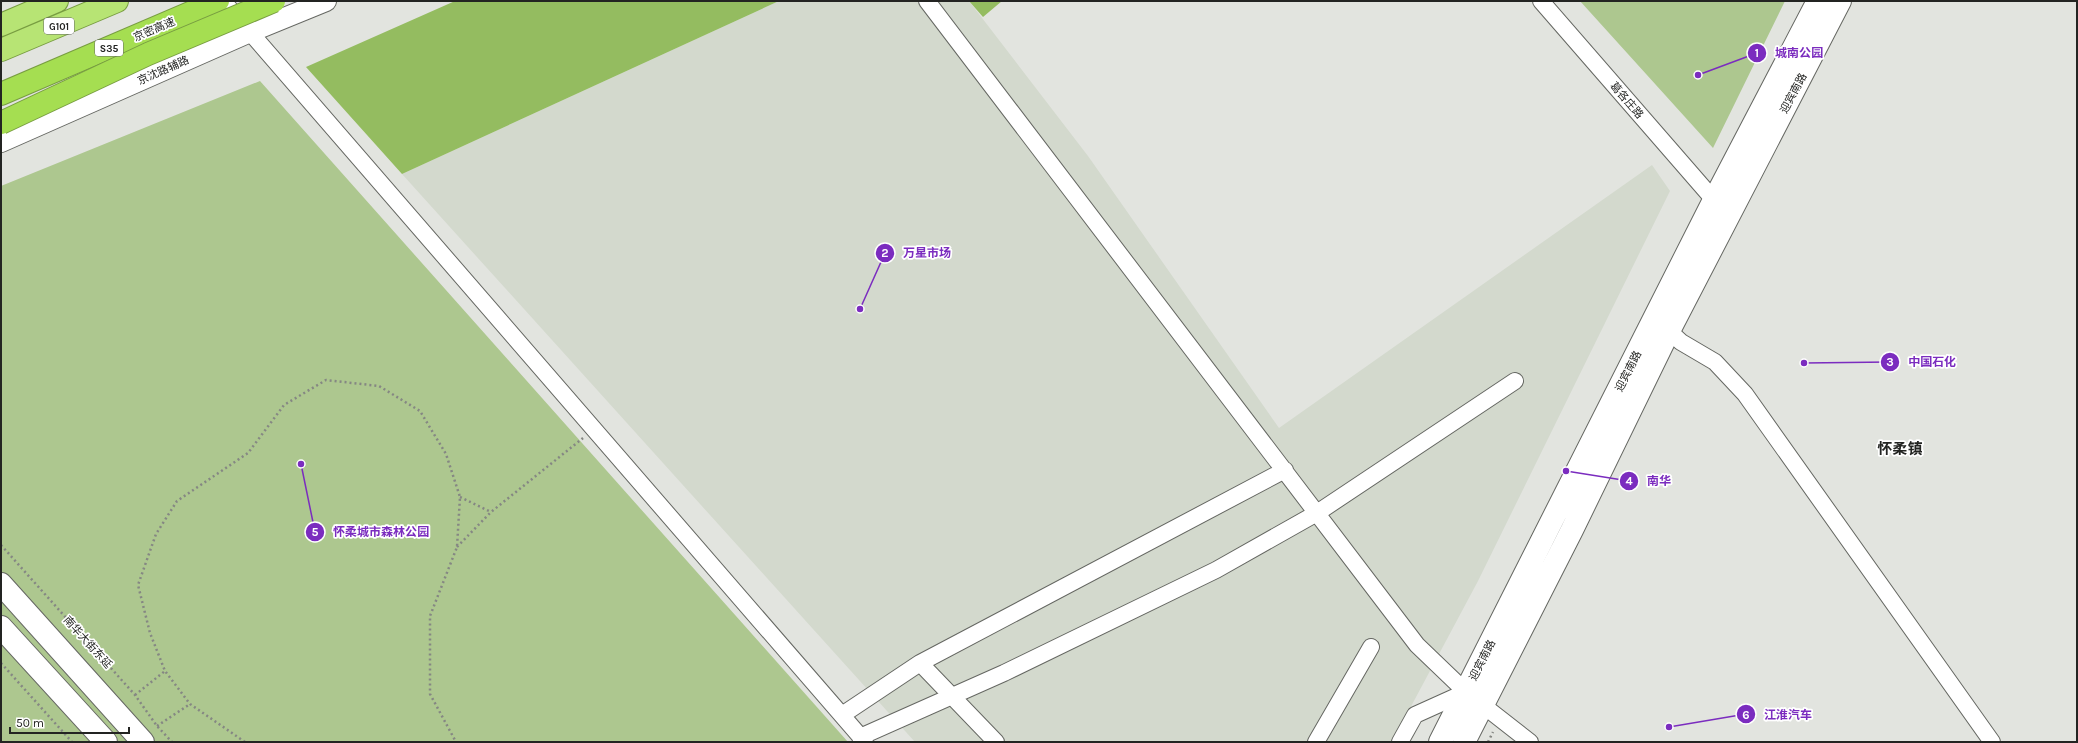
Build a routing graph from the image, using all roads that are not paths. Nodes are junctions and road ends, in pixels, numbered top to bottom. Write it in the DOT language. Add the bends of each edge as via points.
graph roads {
  1 [pos="57,1"];
  2 [pos="117,1"];
  3 [pos="218,1"];
  4 [pos="223,1"];
  5 [pos="274,1"];
  6 [pos="326,1"];
  7 [pos="927,1"];
  8 [pos="1541,1"];
  9 [pos="1818,1"];
  10 [pos="1840,1"];
  11 [pos="1,25"];
  12 [pos="250,32"];
  13 [pos="1,50"];
  14 [pos="1,94"];
  15 [pos="1,122"];
  16 [pos="1,142"];
  17 [pos="1714,200"];
  18 [pos="1669,331"];
  19 [pos="1515,381"];
  20 [pos="1285,470"];
  21 [pos="1317,513"];
  22 [pos="1,584"];
  23 [pos="1,627"];
  24 [pos="1372,647"];
  25 [pos="920,663"];
  26 [pos="1466,692"];
  27 [pos="951,697"];
  28 [pos="1483,705"];
  29 [pos="842,715"];
  30 [pos="863,739"];
  31 [pos="106,742"];
  32 [pos="143,742"];
  33 [pos="996,742"];
  34 [pos="1316,742"];
  35 [pos="1400,742"];
  36 [pos="1440,742"];
  37 [pos="1464,742"];
  38 [pos="1530,742"];
  39 [pos="1992,742"];
  1 -- 11 [label="highway, G101"];
  2 -- 13 [label="highway, G101"];
  3 -- 14 [label="highway, 京密高速 / S35"];
  4 -- 12 [label="street"];
  5 -- 15 [label="highway, bridge" via="148,54"];
  6 -- 12 [label="street, 京沈路辅路"];
  7 -- 20 [label="street"];
  8 -- 17 [label="street, 葛各庄路"];
  9 -- 17 [label="main road, 迎宾南路"];
  10 -- 18 [label="main road, 迎宾南路"];
  12 -- 16 [label="street, 京沈路辅路"];
  12 -- 29 [label="street"];
  17 -- 26 [label="main road, 迎宾南路"];
  18 -- 28 [label="main road, 迎宾南路"];
  18 -- 39 [label="street" via="1681,342 1715,362 1745,394"];
  19 -- 21 [label="street"];
  20 -- 21 [label="street"];
  20 -- 25 [label="street"];
  21 -- 26 [label="street" via="1417,645"];
  21 -- 27 [label="street" via="1216,570"];
  22 -- 32 [label="main road"];
  23 -- 31 [label="main road"];
  24 -- 34 [label="street"];
  25 -- 27 [label="street"];
  25 -- 29 [label="street"];
  26 -- 28 [label="street"];
  26 -- 35 [label="street" via="1415,715"];
  26 -- 36 [label="main road, 迎宾南路"];
  27 -- 30 [label="street"];
  27 -- 33 [label="street"];
  28 -- 37 [label="main road, 迎宾南路"];
  28 -- 38 [label="street"];
  29 -- 30 [label="street"];
}
